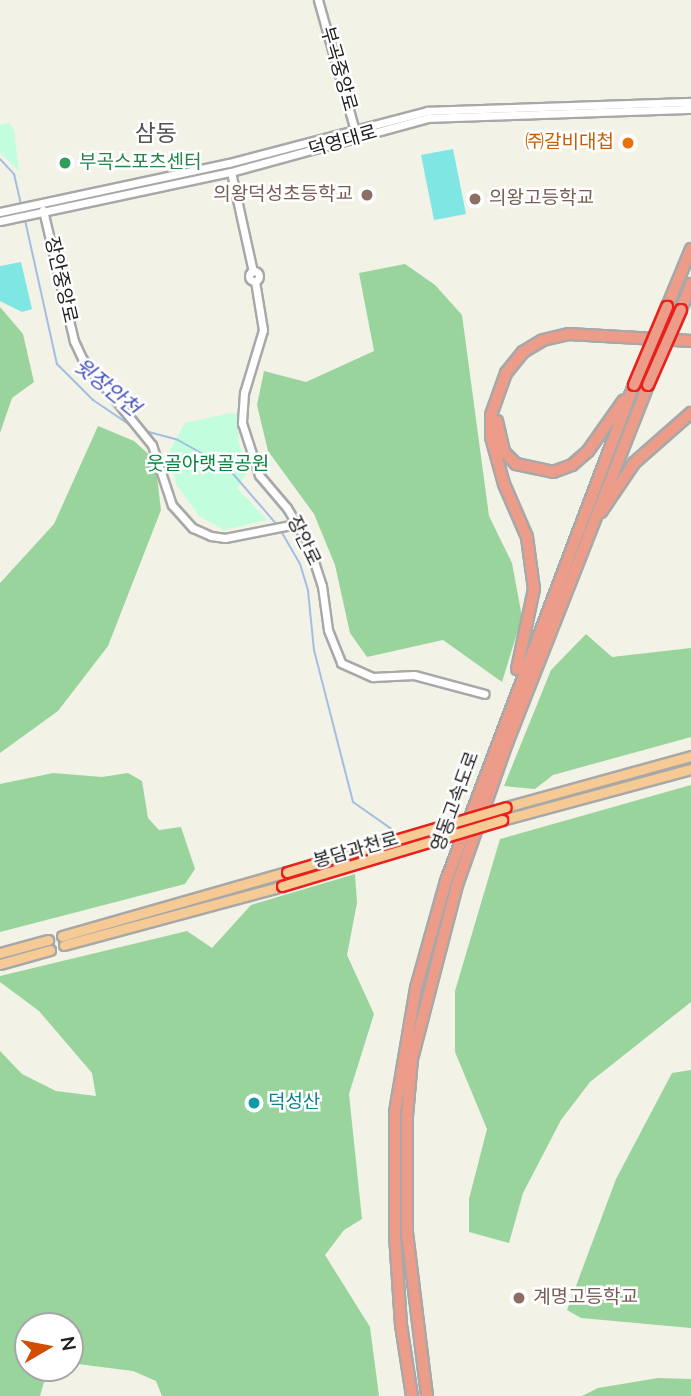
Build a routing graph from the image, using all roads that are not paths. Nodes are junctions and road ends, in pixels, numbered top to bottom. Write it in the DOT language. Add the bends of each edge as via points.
graph roads {
  1 [pos="318,0"];
  2 [pos="691,102"];
  3 [pos="691,109"];
  4 [pos="356,133"];
  5 [pos="231,172"];
  6 [pos="37,203"];
  7 [pos="0,212"];
  8 [pos="40,213"];
  9 [pos="0,221"];
  10 [pos="691,249"];
  11 [pos="691,284"];
  12 [pos="691,341"];
  13 [pos="691,346"];
  14 [pos="634,385"];
  15 [pos="691,413"];
  16 [pos="292,525"];
  17 [pos="584,543"];
  18 [pos="485,694"];
  19 [pos="501,731"];
  20 [pos="691,756"];
  21 [pos="691,769"];
  22 [pos="0,953"];
  23 [pos="0,964"];
  24 [pos="412,1396"];
  25 [pos="427,1396"];
  1 -- 4 [label="street, 부곡중앙로"];
  2 -- 4 [label="street, 덕영대로" via="427,111"];
  3 -- 4 [label="street, 덕영대로" via="489,113 429,118"];
  4 -- 5 [label="street, 덕영대로"];
  4 -- 6 [label="street, 덕영대로"];
  5 -- 8 [label="street, 덕영대로"];
  5 -- 16 [label="street, 장안로" via="253,272 259,276 255,281 263,330 244,393 242,423 259,475"];
  6 -- 7 [label="street, 덕영대로"];
  6 -- 8 [label="street, 장안중앙로"];
  8 -- 9 [label="street, 덕영대로"];
  8 -- 16 [label="street, 장안중앙로" via="74,341 83,360 152,444 172,505 193,528 225,538"];
  10 -- 14 [label="highway, 영동고속도로, bridge"];
  11 -- 17 [label="highway, 영동고속도로, bridge"];
  12 -- 19 [label="highway" via="589,333 543,340 523,352 497,391 491,415 495,456 527,537 534,589"];
  13 -- 14 [label="highway" via="589,340 547,345 528,356 503,393 497,414 504,452 516,464 534,470 553,472 572,465 588,451"];
  14 -- 19 [label="highway, 영동고속도로"];
  15 -- 17 [label="highway" via="634,463"];
  16 -- 18 [label="street, 장안로" via="315,562 328,629 341,663 373,677 414,676"];
  17 -- 25 [label="highway, 영동고속도로" via="457,885 412,1059 407,1222"];
  19 -- 24 [label="highway, 영동고속도로" via="446,881 416,988 395,1112 395,1235"];
  20 -- 21 [label="highway, 봉담과천로, bridge" via="63,941 282,886"];
  22 -- 23 [label="highway" via="49,945"];
}
